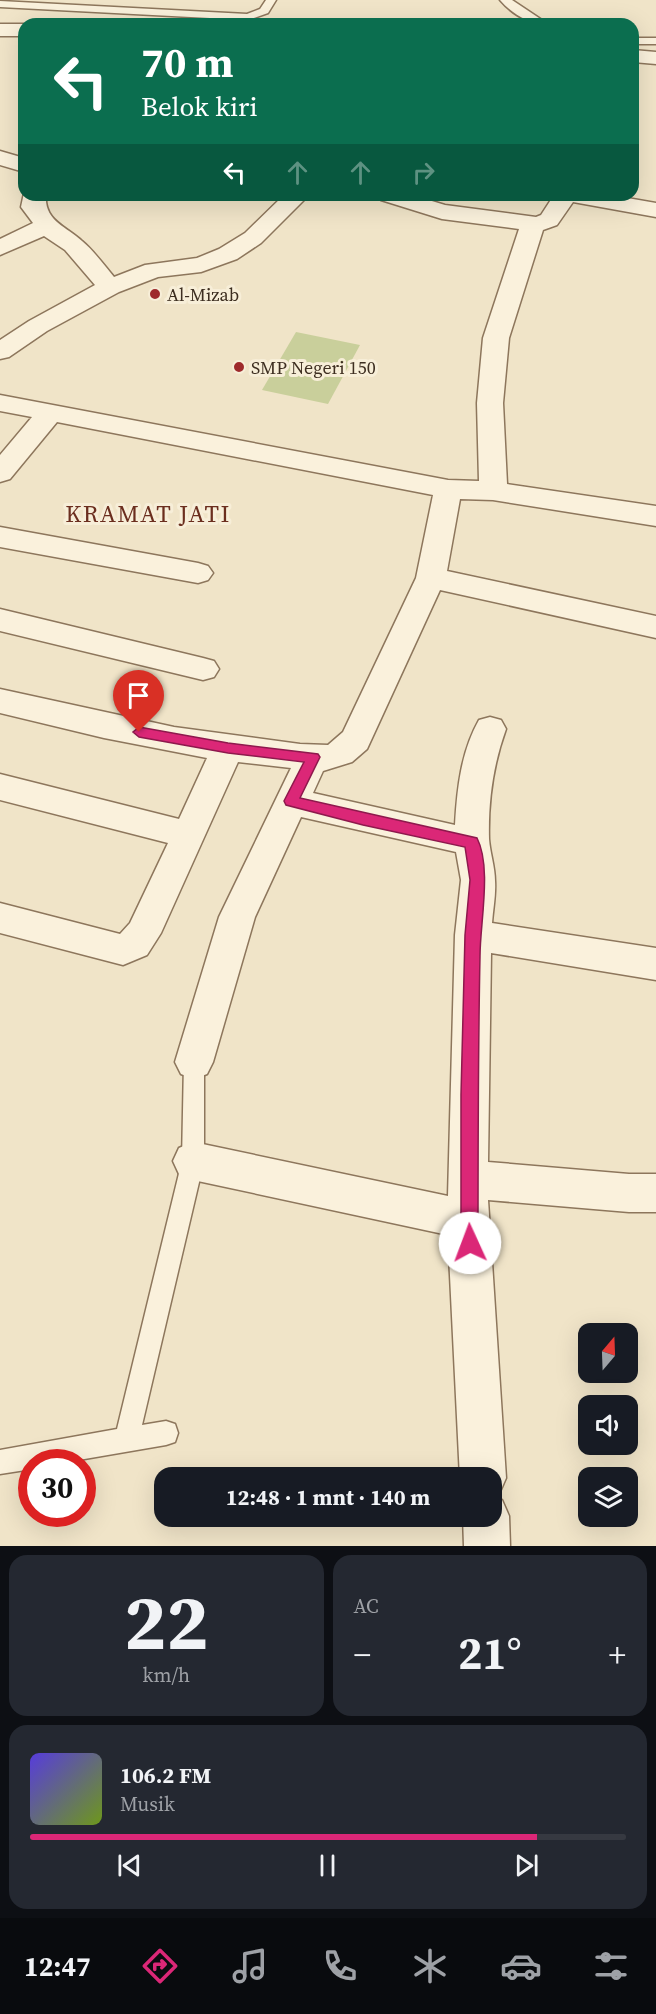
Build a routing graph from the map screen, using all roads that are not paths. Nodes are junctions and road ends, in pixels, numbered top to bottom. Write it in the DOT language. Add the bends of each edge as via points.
graph roads {
  1 [pos="271,0"];
  2 [pos="505,0"];
  3 [pos="0,4"];
  4 [pos="531,18"];
  5 [pos="639,41"];
  6 [pos="656,41"];
  7 [pos="639,57"];
  8 [pos="656,58"];
  9 [pos="0,158"];
  10 [pos="18,163"];
  11 [pos="34,201"];
  12 [pos="291,201"];
  13 [pos="408,201"];
  14 [pos="562,201"];
  15 [pos="605,201"];
  16 [pos="656,210"];
  17 [pos="534,223"];
  18 [pos="46,226"];
  19 [pos="0,248"];
  20 [pos="110,287"];
  21 [pos="0,351"];
  22 [pos="0,403"];
  23 [pos="50,413"];
  24 [pos="0,473"];
  25 [pos="448,489"];
  26 [pos="493,491"];
  27 [pos="656,516"];
  28 [pos="0,537"];
  29 [pos="198,573"];
  30 [pos="431,578"];
  31 [pos="0,620"];
  32 [pos="656,627"];
  33 [pos="203,669"];
  34 [pos="0,701"];
  35 [pos="490,729"];
  36 [pos="228,748"];
  37 [pos="313,757"];
  38 [pos="0,787"];
  39 [pos="291,801"];
  40 [pos="189,835"];
  41 [pos="472,842"];
  42 [pos="0,918"];
  43 [pos="473,935"];
  44 [pos="656,964"];
  45 [pos="194,1062"];
  46 [pos="193,1161"];
  47 [pos="469,1179"];
  48 [pos="656,1193"];
  49 [pos="468,1220"];
  50 [pos="166,1433"];
  51 [pos="127,1439"];
  52 [pos="0,1462"];
  53 [pos="482,1467"];
  54 [pos="486,1527"];
  55 [pos="487,1546"];
  1 -- 3 [label="lane" via="261,14 240,17"];
  2 -- 4 [label="lane"];
  5 -- 6 [label="lane"];
  7 -- 8 [label="street"];
  9 -- 10 [label="street"];
  11 -- 18 [label="street" via="33,207"];
  12 -- 20 [label="street" via="253,238 228,254 201,265 154,270"];
  13 -- 17 [label="street" via="442,212"];
  14 -- 17 [label="street" via="545,223"];
  15 -- 16 [label="street"];
  17 -- 26 [label="street" via="496,338 490,403"];
  18 -- 19 [label="street"];
  18 -- 20 [label="street" via="73,245"];
  20 -- 21 [label="street"];
  22 -- 23 [label="street"];
  23 -- 24 [label="street"];
  23 -- 25 [label="street"];
  25 -- 26 [label="street"];
  25 -- 30 [label="street"];
  26 -- 27 [label="street"];
  28 -- 29 [label="street"];
  30 -- 32 [label="street"];
  30 -- 37 [label="street" via="356,740 332,757"];
  31 -- 33 [label="street"];
  34 -- 36 [label="street" via="73,720"];
  35 -- 41 [label="street" via="475,782"];
  36 -- 37 [label="street"];
  36 -- 40 [label="street"];
  37 -- 39 [label="street"];
  38 -- 40 [label="street"];
  39 -- 41 [label="street"];
  39 -- 45 [label="street" via="237,917"];
  40 -- 42 [label="street" via="143,933 123,950"];
  41 -- 43 [label="street" via="478,880"];
  43 -- 44 [label="street"];
  43 -- 47 [label="street"];
  45 -- 46 [label="lane"];
  46 -- 49 [label="street"];
  46 -- 51 [label="lane"];
  47 -- 48 [label="street"];
  47 -- 49 [label="street"];
  49 -- 53 [label="street"];
  50 -- 51 [label="lane"];
  51 -- 52 [label="lane"];
  54 -- 55 [label="street"];
}
